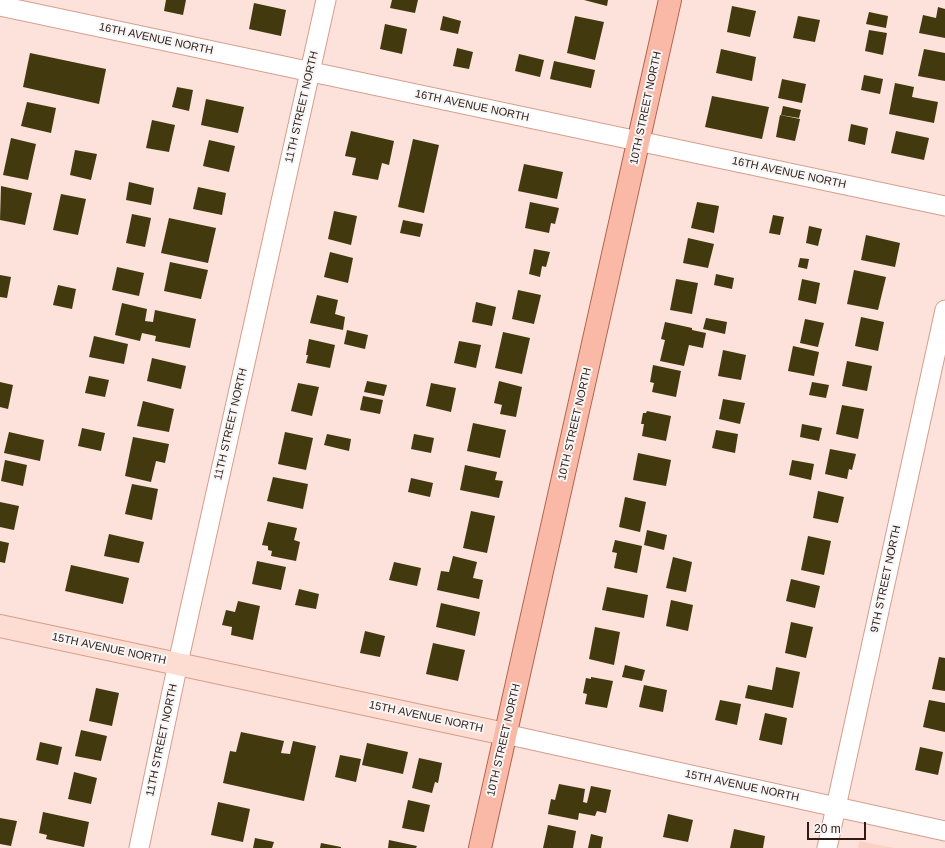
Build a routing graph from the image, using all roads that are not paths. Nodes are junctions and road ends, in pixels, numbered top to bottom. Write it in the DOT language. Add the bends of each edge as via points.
graph roads {
  1 [pos="326,0"];
  2 [pos="670,0"];
  3 [pos="0,6"];
  4 [pos="310,72"];
  5 [pos="639,142"];
  6 [pos="945,206"];
  7 [pos="945,310"];
  8 [pos="0,626"];
  9 [pos="178,663"];
  10 [pos="505,734"];
  11 [pos="836,806"];
  12 [pos="945,831"];
  13 [pos="139,848"];
  14 [pos="480,848"];
  15 [pos="826,848"];
  1 -- 4 [label="street, 11TH STREET NORTH"];
  2 -- 5 [label="main road, 10TH STREET NORTH"];
  3 -- 4 [label="street, 16TH AVENUE NORTH"];
  4 -- 5 [label="street, 16TH AVENUE NORTH"];
  4 -- 9 [label="street, 11TH STREET NORTH"];
  5 -- 6 [label="street, 16TH AVENUE NORTH"];
  5 -- 10 [label="main road, 10TH STREET NORTH"];
  7 -- 11 [label="street, 9TH STREET NORTH"];
  8 -- 9 [label="street, 15TH AVENUE NORTH"];
  9 -- 10 [label="street, 15TH AVENUE NORTH"];
  9 -- 13 [label="street, 11TH STREET NORTH"];
  10 -- 11 [label="street, 15TH AVENUE NORTH"];
  10 -- 14 [label="main road, 10TH STREET NORTH"];
  11 -- 12 [label="street, 15TH AVENUE NORTH"];
  11 -- 15 [label="street, 9TH STREET NORTH"];
}
